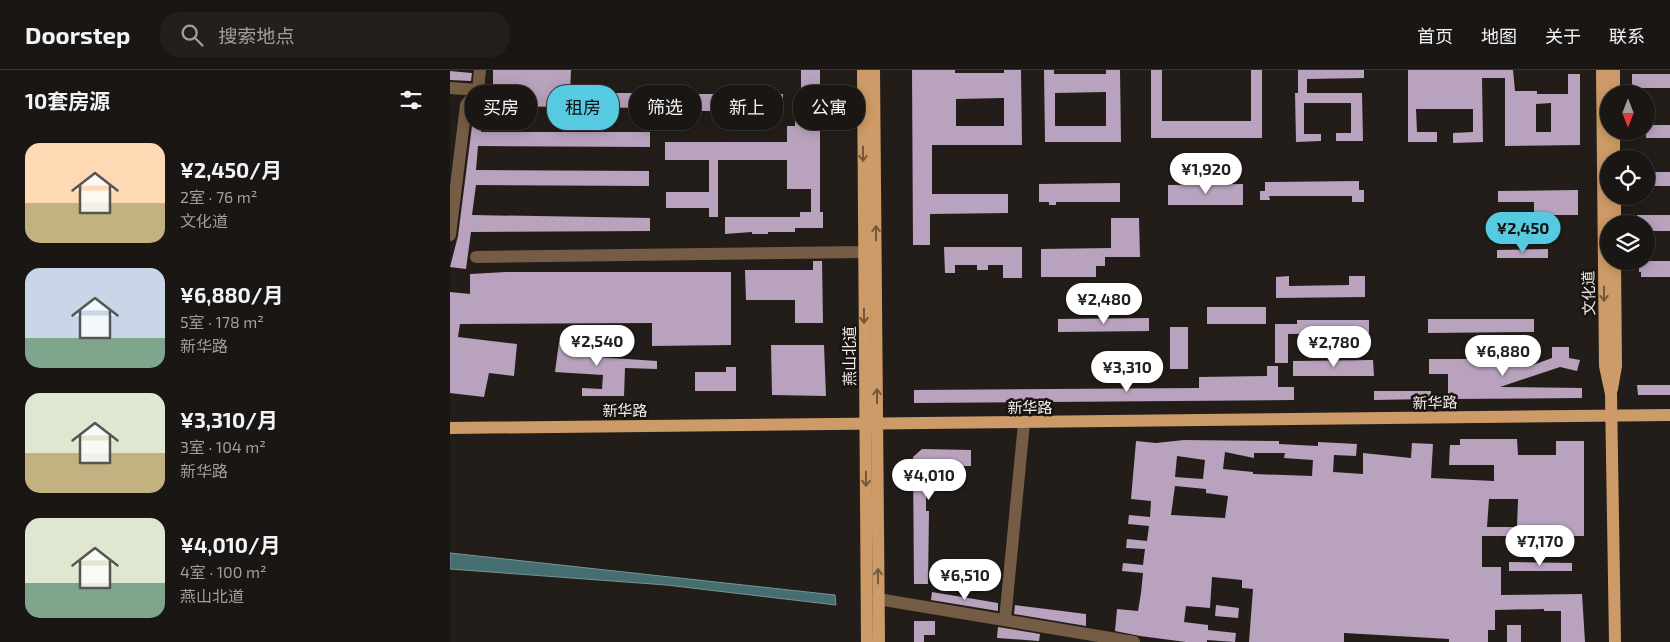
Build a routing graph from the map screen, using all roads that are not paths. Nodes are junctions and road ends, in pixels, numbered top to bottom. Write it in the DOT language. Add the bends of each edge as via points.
graph roads {
  1 [pos="480,70"];
  2 [pos="862,70"];
  3 [pos="874,70"];
  4 [pos="1602,70"];
  5 [pos="1614,70"];
  6 [pos="478,85"];
  7 [pos="1614,85"];
  8 [pos="450,88"];
  9 [pos="465,89"];
  10 [pos="465,113"];
  11 [pos="450,235"];
  12 [pos="864,252"];
  13 [pos="476,258"];
  14 [pos="1615,270"];
  15 [pos="1611,394"];
  16 [pos="1670,415"];
  17 [pos="1611,416"];
  18 [pos="1024,423"];
  19 [pos="871,424"];
  20 [pos="450,428"];
  21 [pos="878,599"];
  22 [pos="1005,620"];
  23 [pos="1097,639"];
  24 [pos="867,642"];
  25 [pos="878,642"];
  26 [pos="1134,642"];
  27 [pos="1615,642"];
  1 -- 6 [label="street"];
  2 -- 12 [label="main road, 燕山北道, one-way"];
  19 -- 3 [label="main road, 燕山北道, one-way"];
  4 -- 15 [label="main road, 文化道, one-way" via="1605,366"];
  5 -- 7 [label="main road"];
  8 -- 9 [label="street"];
  10 -- 11 [label="street"];
  12 -- 13 [label="street"];
  12 -- 19 [label="main road, 燕山北道, one-way"];
  14 -- 15 [label="main road, 文化道" via="1616,366"];
  15 -- 17 [label="main road, 文化道"];
  16 -- 17 [label="main road, 新华路"];
  17 -- 18 [label="main road, 新华路"];
  17 -- 27 [label="main road, 文化道"];
  18 -- 19 [label="main road, 新华路"];
  18 -- 22 [label="street"];
  19 -- 20 [label="main road, 新华路"];
  21 -- 19 [label="main road, 燕山北道, one-way"];
  19 -- 24 [label="main road, 燕山北道, one-way"];
  21 -- 22 [label="street"];
  21 -- 25 [label="main road, 燕山北道"];
  22 -- 23 [label="street"];
  23 -- 26 [label="street"];
}
